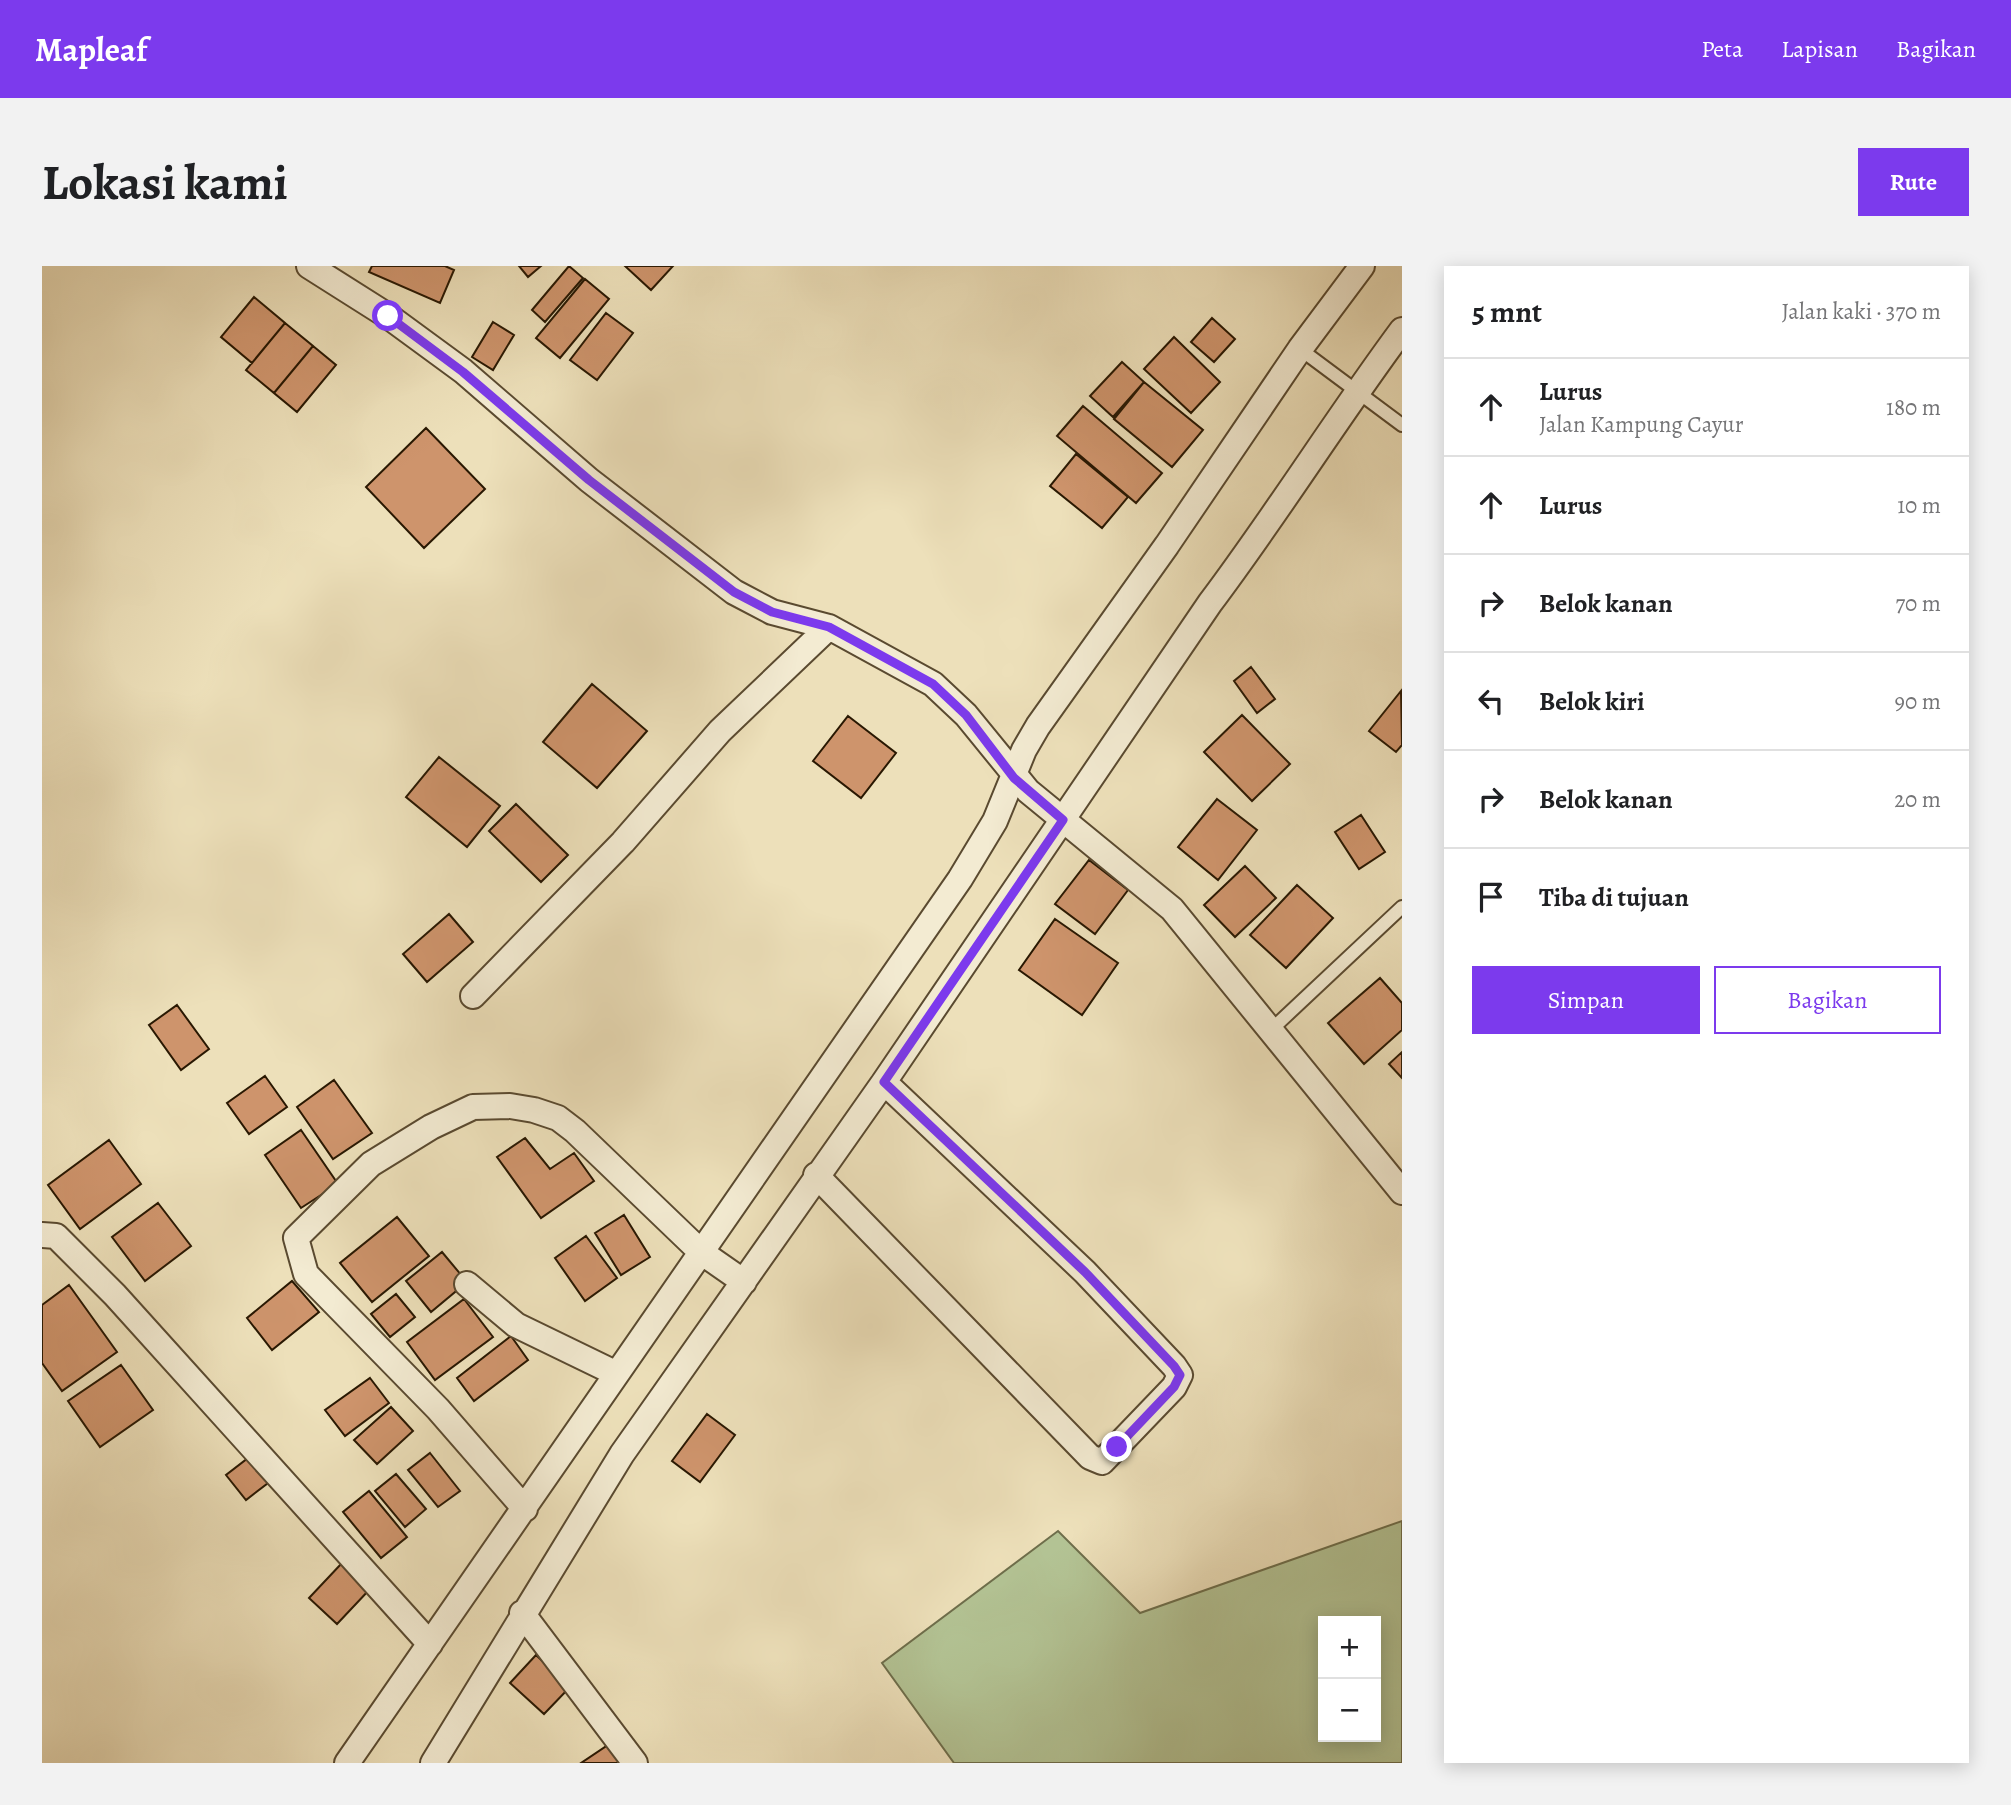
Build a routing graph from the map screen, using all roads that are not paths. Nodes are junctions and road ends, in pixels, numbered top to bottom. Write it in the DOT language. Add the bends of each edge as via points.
graph roads {
  1 [pos="309,266"];
  2 [pos="1362,266"];
  3 [pos="1402,330"];
  4 [pos="1300,349"];
  5 [pos="1356,391"];
  6 [pos="1402,425"];
  7 [pos="829,627"];
  8 [pos="1021,784"];
  9 [pos="1057,815"];
  10 [pos="1402,907"];
  11 [pos="473,996"];
  12 [pos="1272,1029"];
  13 [pos="884,1082"];
  14 [pos="816,1175"];
  15 [pos="1402,1192"];
  16 [pos="42,1235"];
  17 [pos="701,1252"];
  18 [pos="744,1282"];
  19 [pos="467,1284"];
  20 [pos="615,1373"];
  21 [pos="525,1509"];
  22 [pos="522,1613"];
  23 [pos="430,1644"];
  24 [pos="346,1763"];
  25 [pos="433,1763"];
  26 [pos="635,1763"];
  1 -- 7 [label="street" via="388,316 463,372 709,575 772,612"];
  2 -- 4 [label="street"];
  3 -- 5 [label="street"];
  4 -- 5 [label="lane"];
  4 -- 8 [label="street" via="1038,726 1024,750"];
  5 -- 6 [label="lane"];
  5 -- 9 [label="street" via="1268,527"];
  7 -- 8 [label="street" via="933,684 966,715"];
  7 -- 11 [label="street" via="720,731 623,842"];
  8 -- 9 [label="street"];
  8 -- 17 [label="street"];
  9 -- 12 [label="street" via="1172,909"];
  9 -- 13 [label="street"];
  10 -- 12 [label="lane"];
  12 -- 15 [label="street"];
  13 -- 14 [label="street"];
  13 -- 14 [label="street" via="1085,1272 1174,1366 1180,1375 1174,1387 1102,1462 1090,1457"];
  14 -- 18 [label="street"];
  16 -- 23 [label="street" via="56,1236 115,1295"];
  17 -- 18 [label="street"];
  17 -- 20 [label="street"];
  17 -- 21 [label="street" via="558,1118 510,1106 473,1107 371,1164 296,1238 306,1274 438,1409"];
  18 -- 22 [label="street" via="622,1454"];
  19 -- 20 [label="street" via="516,1325"];
  20 -- 21 [label="street"];
  21 -- 23 [label="street"];
  22 -- 25 [label="street"];
  22 -- 26 [label="street"];
  23 -- 24 [label="street"];
}
